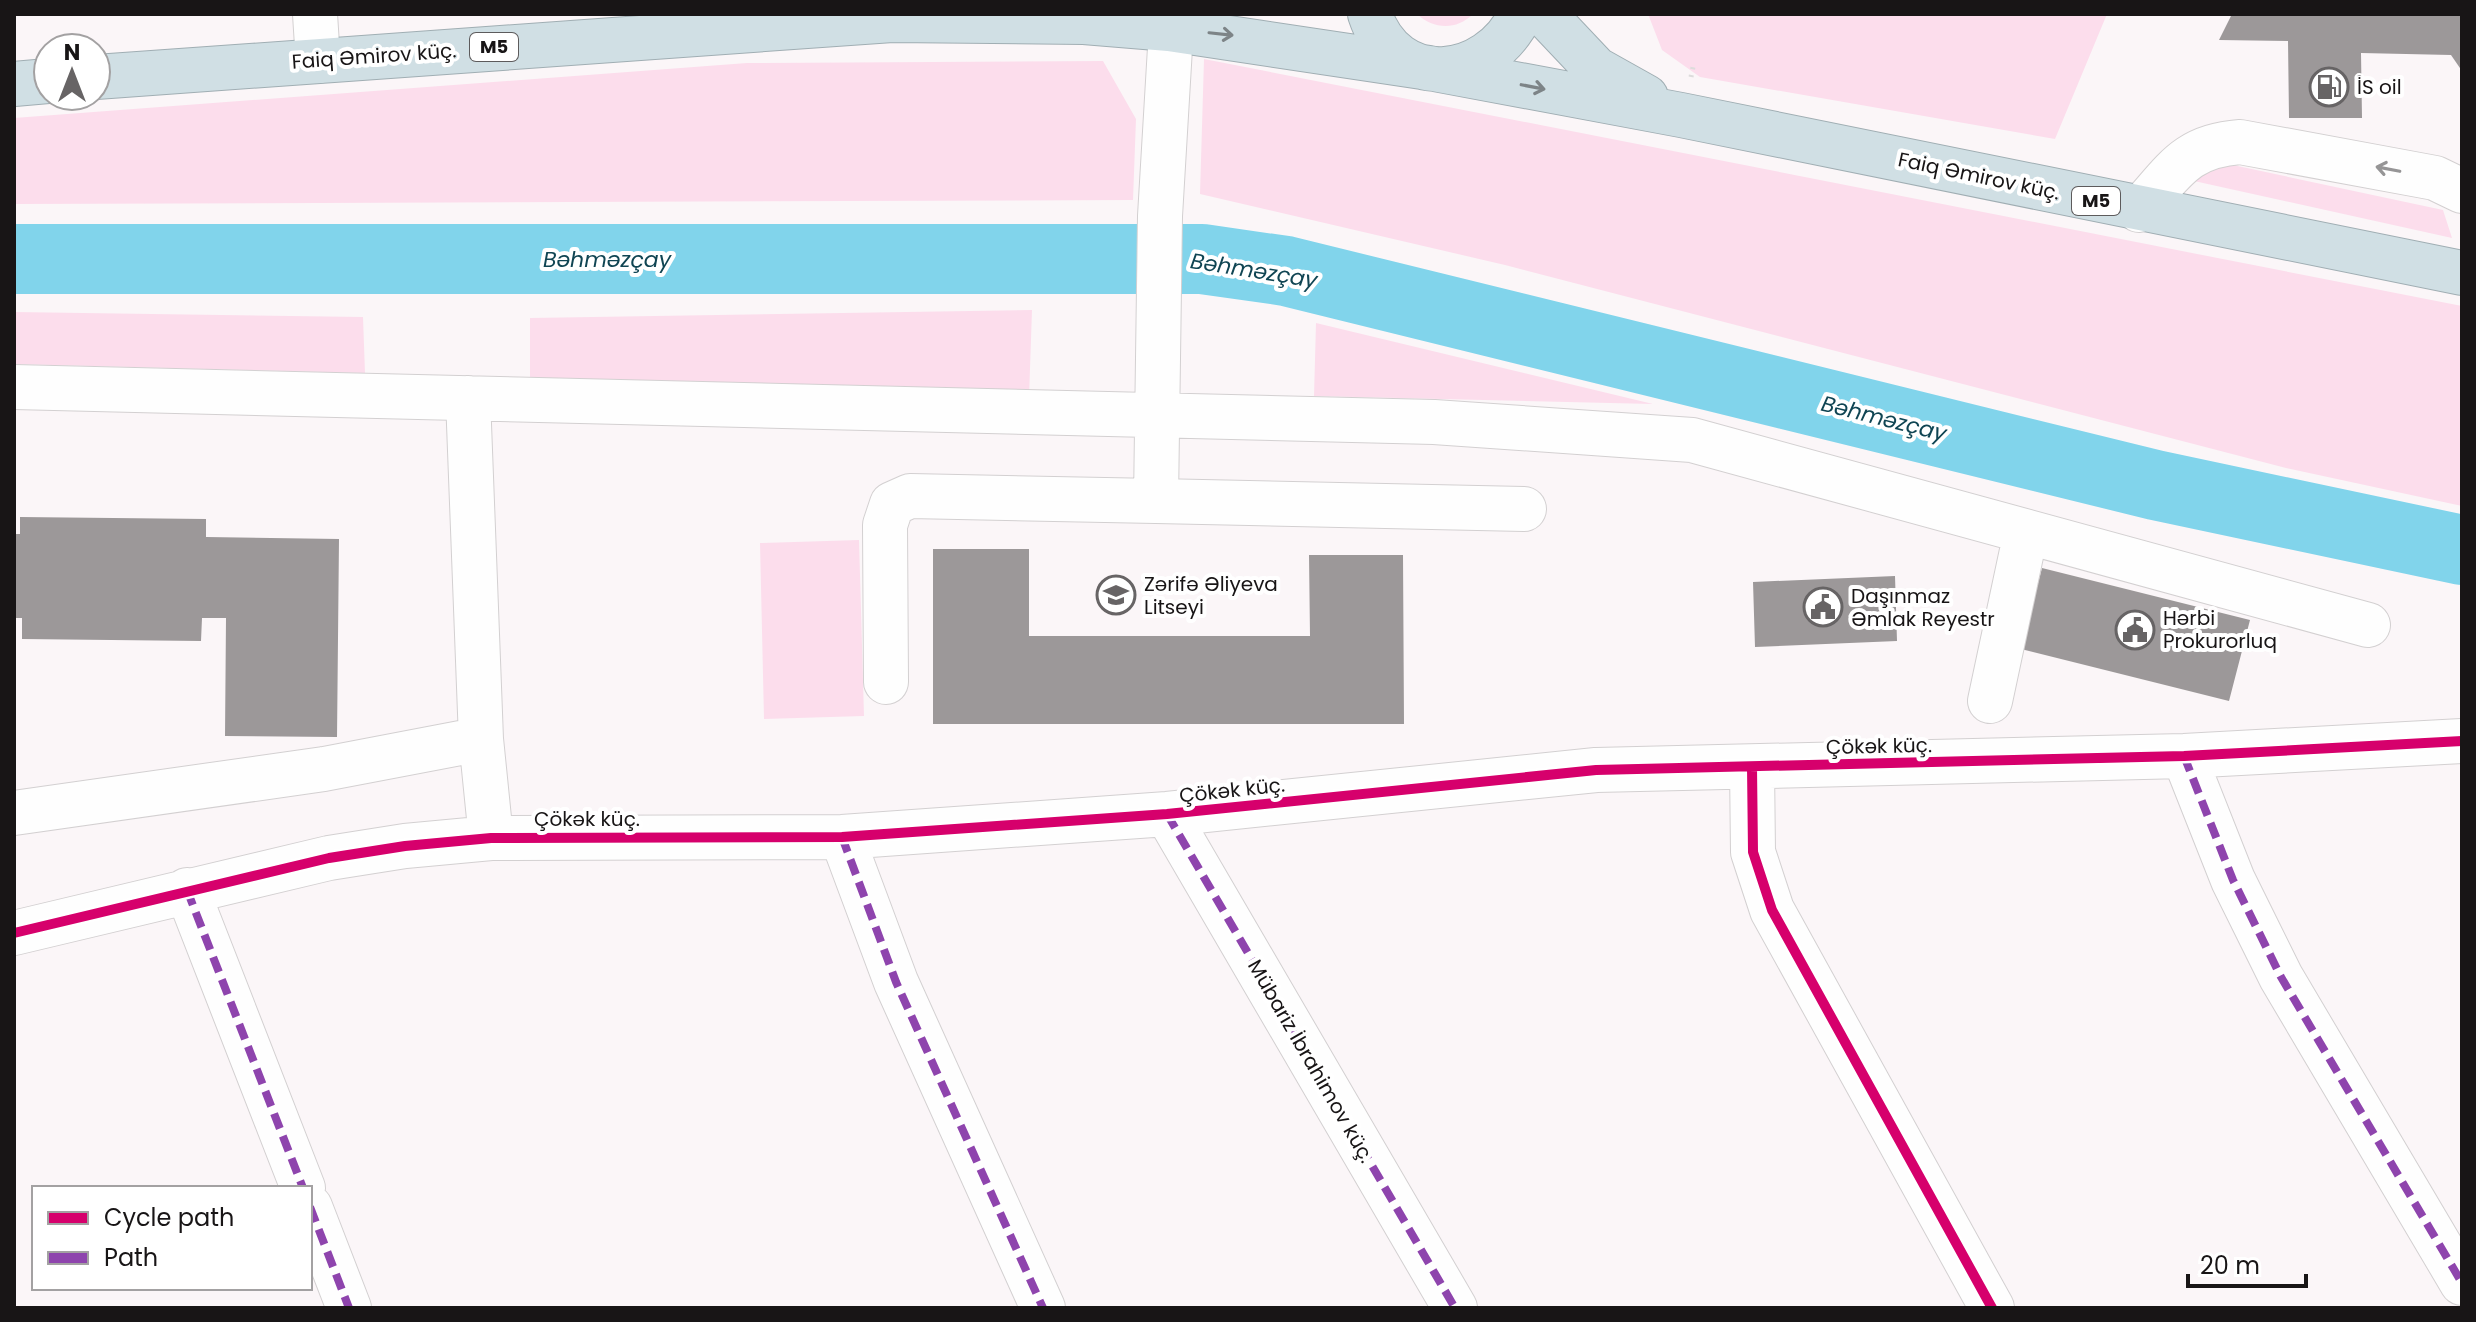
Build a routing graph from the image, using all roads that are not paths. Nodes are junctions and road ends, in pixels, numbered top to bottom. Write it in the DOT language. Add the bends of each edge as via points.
graph roads {
  1 [pos="315,14"];
  2 [pos="1370,14"];
  3 [pos="1521,14"];
  4 [pos="1544,14"];
  5 [pos="908,17"];
  6 [pos="1170,21"];
  7 [pos="709,23"];
  8 [pos="318,61"];
  9 [pos="1429,68"];
  10 [pos="112,76"];
  11 [pos="1732,125"];
  12 [pos="2462,191"];
  13 [pos="2139,210"];
  14 [pos="2462,273"];
  15 [pos="14,387"];
  16 [pos="468,398"];
  17 [pos="1156,414"];
  18 [pos="1156,501"];
  19 [pos="1524,509"];
  20 [pos="2026,532"];
  21 [pos="2368,625"];
  22 [pos="886,682"];
  23 [pos="1990,701"];
  24 [pos="481,739"];
  25 [pos="2462,741"];
  26 [pos="2184,756"];
  27 [pos="1752,767"];
  28 [pos="14,813"];
  29 [pos="1167,814"];
  30 [pos="842,837"];
  31 [pos="491,838"];
  32 [pos="187,890"];
  33 [pos="14,933"];
  34 [pos="302,1186"];
  35 [pos="312,1212"];
  36 [pos="2462,1283"];
  37 [pos="349,1308"];
  38 [pos="1043,1308"];
  39 [pos="1455,1308"];
  40 [pos="1992,1308"];
  1 -- 8 [label="street"];
  2 -- 9 [label="highway" via="1388,45"];
  3 -- 9 [label="highway" via="1495,52 1475,64"];
  4 -- 11 [label="highway" via="1596,69 1628,90"];
  5 -- 6 [label="highway, Faiq Əmirov küç."];
  5 -- 7 [label="highway, Faiq Əmirov küç. / M5"];
  6 -- 9 [label="highway, Faiq Əmirov küç., one-way"];
  6 -- 17 [label="street"];
  7 -- 8 [label="highway, Faiq Əmirov küç. / M5"];
  8 -- 10 [label="highway, Faiq Əmirov küç. / M5"];
  9 -- 11 [label="highway, one-way"];
  11 -- 13 [label="highway, Faiq Əmirov küç. / M5"];
  12 -- 13 [label="street, one-way" via="2435,178 2240,142 2192,152"];
  13 -- 14 [label="highway, Faiq Əmirov küç. / M5"];
  15 -- 16 [label="street"];
  16 -- 17 [label="street"];
  16 -- 24 [label="street"];
  17 -- 18 [label="street"];
  17 -- 20 [label="street" via="1434,422 1692,440"];
  18 -- 19 [label="street"];
  18 -- 22 [label="street" via="910,496 892,504 885,525"];
  20 -- 21 [label="street"];
  20 -- 23 [label="street"];
  24 -- 28 [label="street" via="324,769"];
  24 -- 31 [label="street"];
  25 -- 26 [label="street, Çökək küç."];
  26 -- 27 [label="street, Çökək küç."];
  26 -- 36 [label="street" via="2233,880 2281,977"];
  27 -- 29 [label="street, Çökək küç." via="1596,770"];
  27 -- 40 [label="street" via="1753,852 1772,910"];
  29 -- 30 [label="street, Çökək küç."];
  29 -- 39 [label="street, Mübariz İbrahimov küç."];
  30 -- 31 [label="street, Çökək küç."];
  30 -- 38 [label="street" via="896,982"];
  31 -- 32 [label="street, Çökək küç." via="344,856"];
  32 -- 33 [label="street, Çökək küç."];
  32 -- 34 [label="street"];
  35 -- 37 [label="street"];
}
